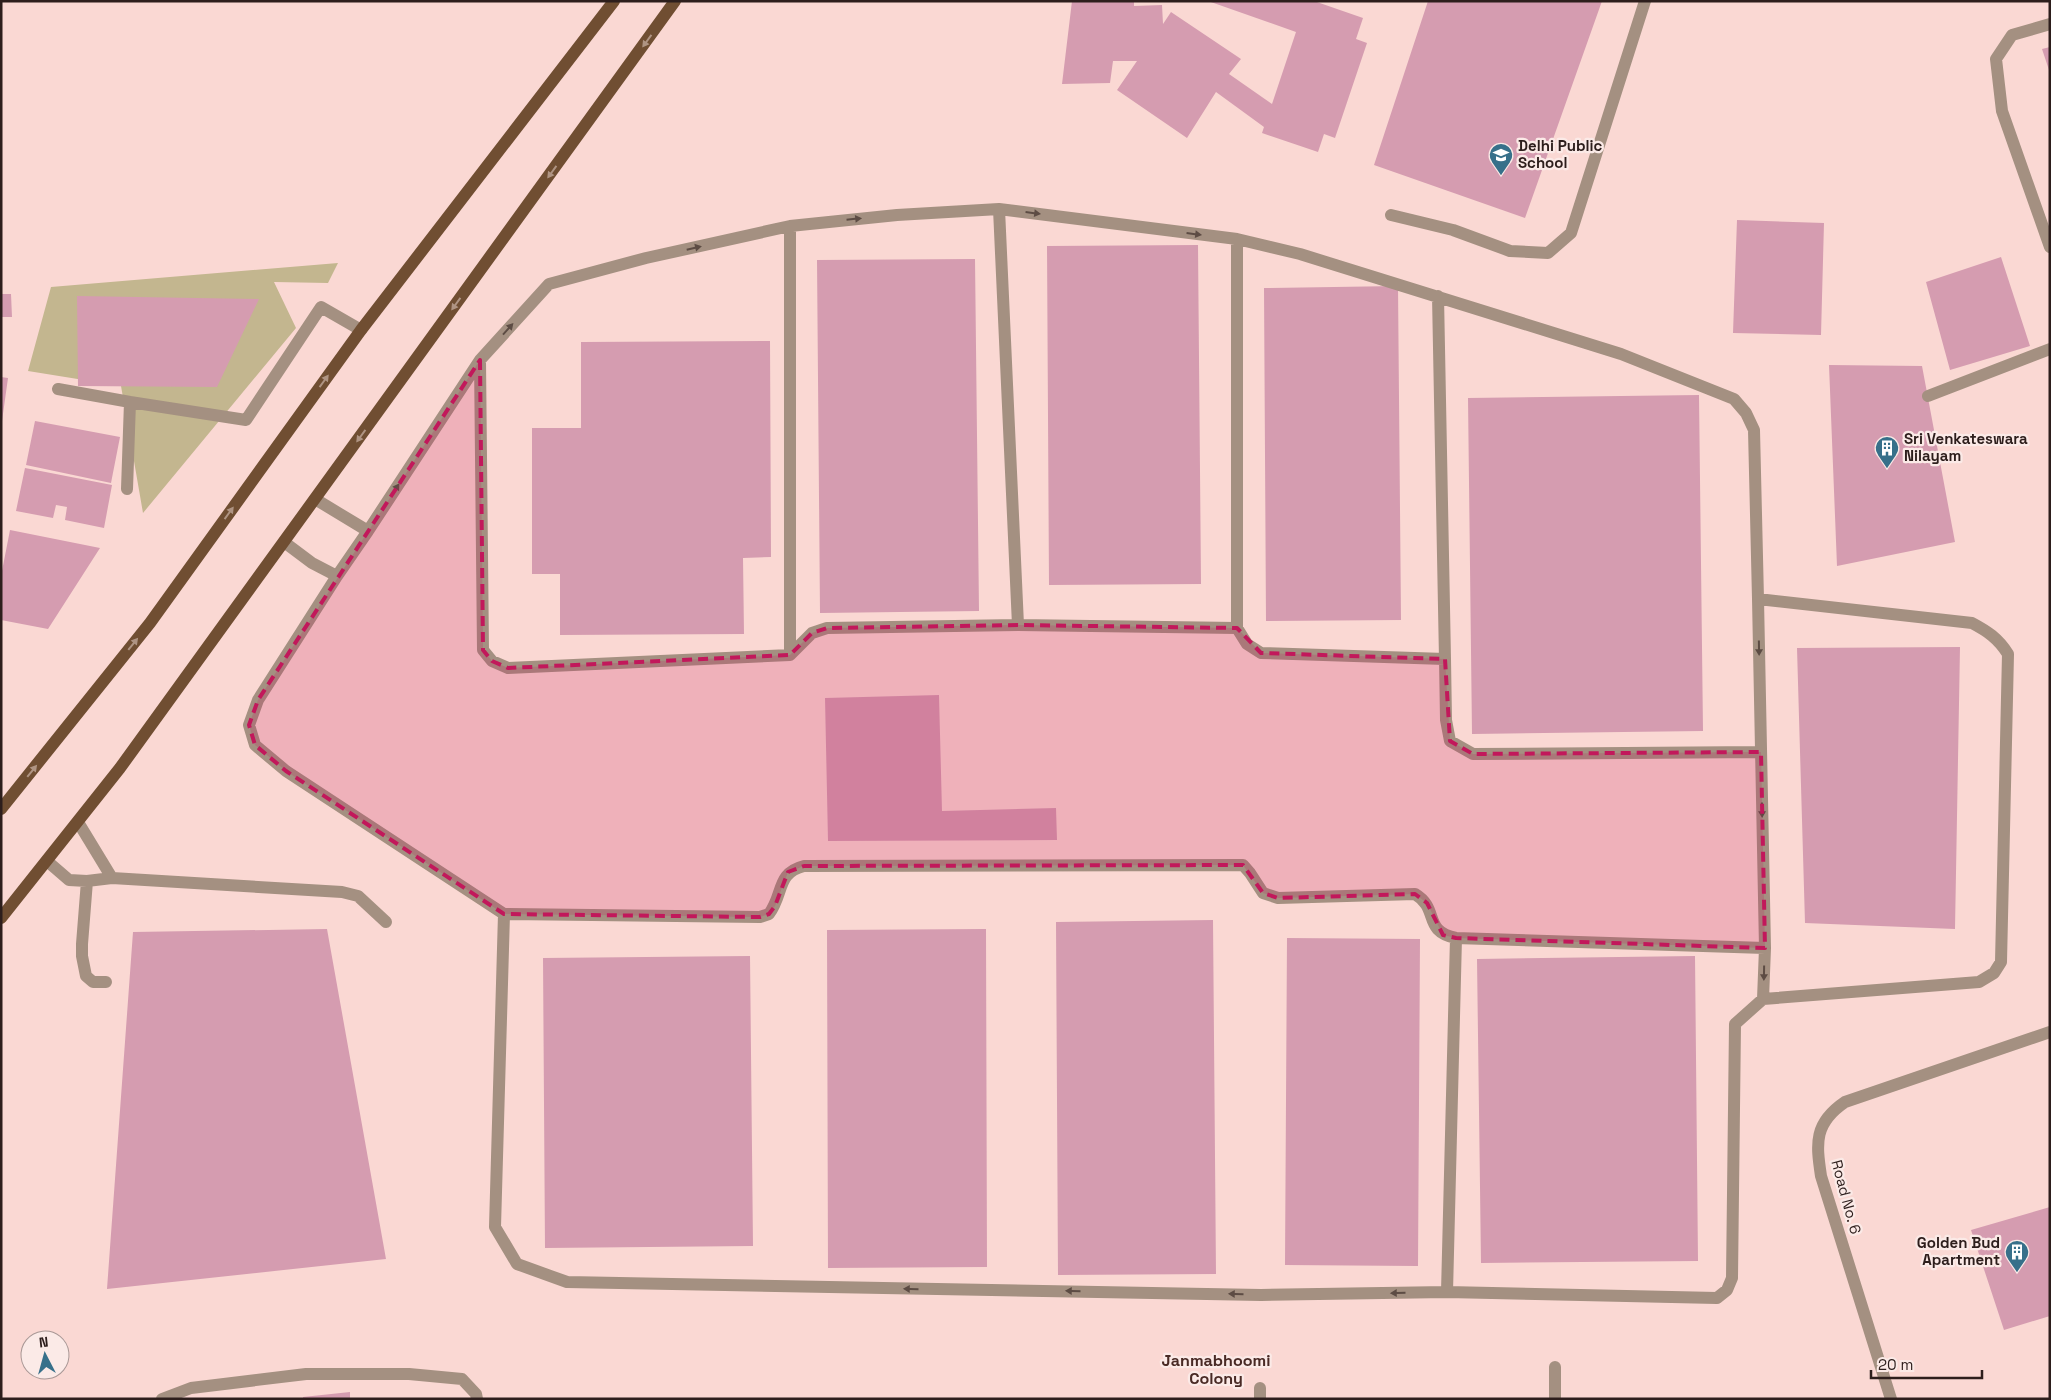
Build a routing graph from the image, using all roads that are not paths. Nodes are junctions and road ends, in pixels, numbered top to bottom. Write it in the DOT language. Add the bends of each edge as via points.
graph roads {
  1 [pos="614,1"];
  2 [pos="675,1"];
  3 [pos="1645,1"];
  4 [pos="2050,24"];
  5 [pos="999,209"];
  6 [pos="1392,215"];
  7 [pos="790,226"];
  8 [pos="1237,239"];
  9 [pos="2050,247"];
  10 [pos="1438,296"];
  11 [pos="362,330"];
  12 [pos="2050,349"];
  13 [pos="480,360"];
  14 [pos="58,389"];
  15 [pos="1928,396"];
  16 [pos="130,402"];
  17 [pos="127,489"];
  18 [pos="315,499"];
  19 [pos="368,531"];
  20 [pos="284,542"];
  21 [pos="336,576"];
  22 [pos="1758,599"];
  23 [pos="1018,625"];
  24 [pos="1237,628"];
  25 [pos="790,655"];
  26 [pos="1445,659"];
  27 [pos="1761,752"];
  28 [pos="1,809"];
  29 [pos="78,822"];
  30 [pos="47,861"];
  31 [pos="112,878"];
  32 [pos="87,881"];
  33 [pos="504,914"];
  34 [pos="1,918"];
  35 [pos="386,922"];
  36 [pos="1456,938"];
  37 [pos="1765,948"];
  38 [pos="106,982"];
  39 [pos="1763,999"];
  40 [pos="2049,1034"];
  41 [pos="1447,1292"];
  42 [pos="1555,1367"];
  43 [pos="162,1399"];
  44 [pos="477,1399"];
  45 [pos="1555,1399"];
  46 [pos="1891,1399"];
  1 -- 11 [label="main road"];
  2 -- 18 [label="main road, one-way"];
  3 -- 6 [label="street" via="1571,233 1548,253 1510,251 1453,230"];
  4 -- 9 [label="street" via="2012,35 1996,59 2002,111"];
  7 -- 5 [label="street, one-way"];
  5 -- 8 [label="street, one-way"];
  5 -- 23 [label="street"];
  13 -- 7 [label="street, one-way" via="549,284 646,258"];
  7 -- 25 [label="street"];
  8 -- 10 [label="street" via="1300,254"];
  8 -- 24 [label="street"];
  10 -- 22 [label="street" via="1621,354 1734,399 1754,430"];
  10 -- 26 [label="street"];
  11 -- 16 [label="street" via="321,307 246,420"];
  28 -- 11 [label="main road, one-way" via="150,623"];
  12 -- 15 [label="street"];
  19 -- 13 [label="street, one-way"];
  13 -- 25 [label="street" via="483,650 492,661 508,668"];
  14 -- 16 [label="street"];
  16 -- 17 [label="street"];
  18 -- 19 [label="street"];
  18 -- 20 [label="main road"];
  19 -- 21 [label="street"];
  20 -- 21 [label="street"];
  20 -- 29 [label="main road"];
  21 -- 33 [label="street" via="258,700 249,725 255,745 286,771"];
  22 -- 27 [label="street, one-way"];
  22 -- 39 [label="street" via="1972,623 1991,633 2008,654 2000,962 1994,973 1979,982"];
  23 -- 24 [label="street"];
  23 -- 25 [label="street" via="827,628 812,633"];
  24 -- 26 [label="street" via="1247,644 1261,653"];
  26 -- 27 [label="street" via="1446,720 1450,741 1473,754"];
  27 -- 37 [label="street, one-way"];
  29 -- 30 [label="main road"];
  29 -- 31 [label="street"];
  30 -- 32 [label="street" via="69,880"];
  30 -- 34 [label="main road"];
  31 -- 32 [label="street"];
  31 -- 35 [label="street" via="342,892 358,896"];
  32 -- 38 [label="street" via="82,956 86,976 93,982"];
  33 -- 36 [label="street" via="760,917 769,914 775,906 788,872 804,866 1243,865 1263,893 1278,898 1415,894 1427,903 1436,928 1443,935"];
  41 -- 33 [label="street, one-way" via="1261,1295 566,1282 517,1264 495,1227"];
  36 -- 37 [label="street"];
  36 -- 41 [label="street"];
  37 -- 39 [label="street, one-way"];
  39 -- 41 [label="street" via="1735,1024 1732,1278 1727,1290 1717,1298"];
  40 -- 46 [label="street, Road No. 6" via="1845,1102 1831,1112 1820,1131 1821,1176"];
  42 -- 45 [label="street"];
  43 -- 44 [label="street" via="191,1388 306,1374 409,1374 462,1379"];
}
